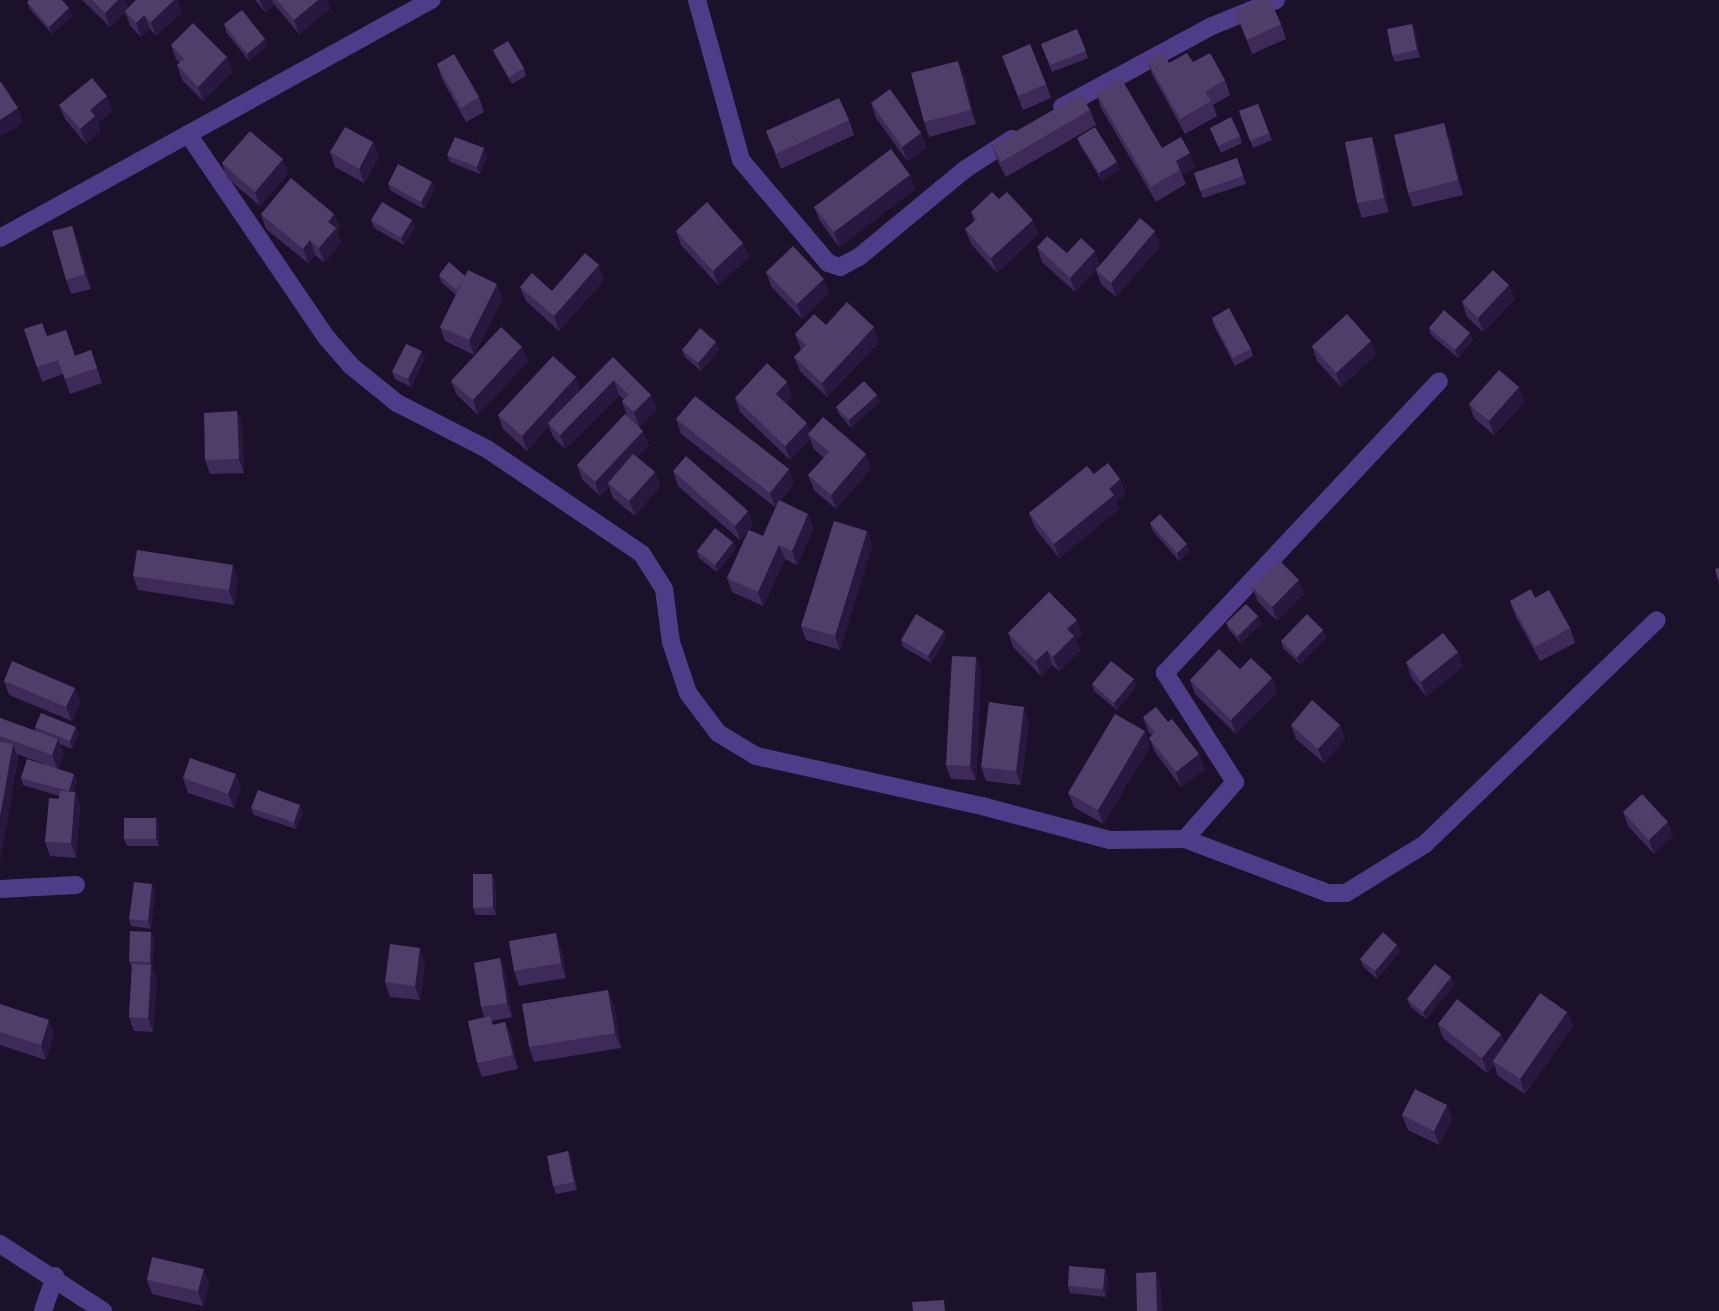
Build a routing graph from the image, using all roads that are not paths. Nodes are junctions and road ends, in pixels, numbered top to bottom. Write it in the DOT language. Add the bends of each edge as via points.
graph roads {
  1 [pos="432,0"];
  2 [pos="697,0"];
  3 [pos="1276,0"];
  4 [pos="188,134"];
  5 [pos="0,238"];
  6 [pos="1439,381"];
  7 [pos="1657,620"];
  8 [pos="1185,839"];
  9 [pos="76,886"];
  10 [pos="0,889"];
  11 [pos="0,1244"];
  12 [pos="55,1276"];
  13 [pos="43,1311"];
  14 [pos="103,1311"];
  1 -- 4 [label="street"];
  2 -- 3 [label="street" via="741,160 828,263 840,267 859,257 964,170 1037,123 1212,26"];
  4 -- 5 [label="street"];
  4 -- 8 [label="street" via="326,337 350,365 397,403 487,449 642,554 664,589 671,642 688,693 718,733 756,756 982,806 1110,840"];
  6 -- 8 [label="street" via="1165,673 1235,782"];
  7 -- 8 [label="street" via="1425,844 1346,893 1328,893"];
  9 -- 10 [label="street"];
  11 -- 12 [label="street"];
  12 -- 13 [label="street"];
  12 -- 14 [label="street"];
}
